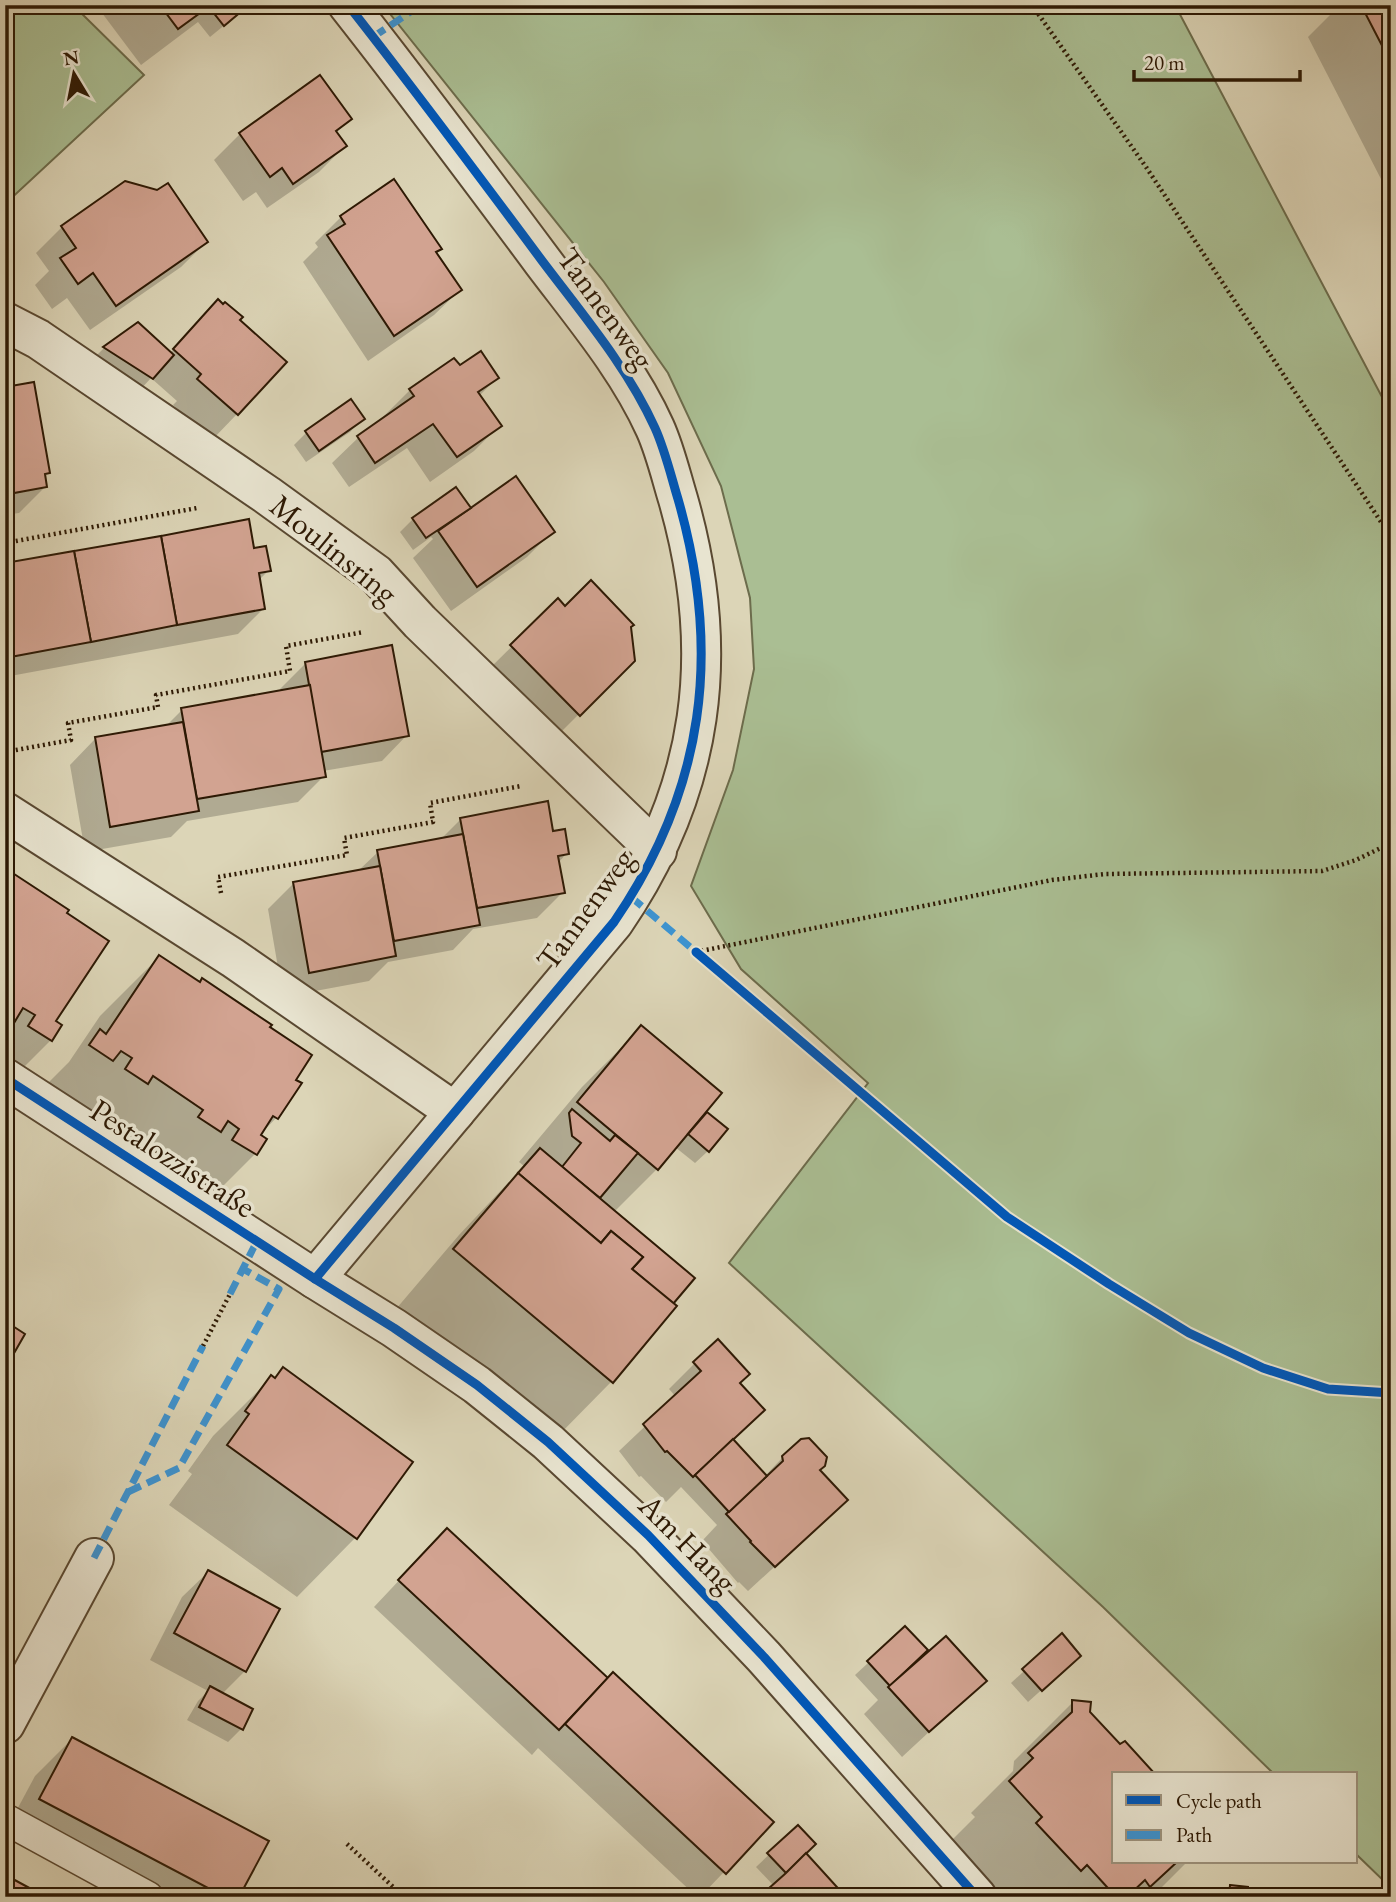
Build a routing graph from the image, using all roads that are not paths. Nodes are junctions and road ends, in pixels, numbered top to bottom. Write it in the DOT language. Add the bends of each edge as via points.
graph roads {
  1 [pos="348,5"];
  2 [pos="5,322"];
  3 [pos="5,812"];
  4 [pos="657,851"];
  5 [pos="5,1078"];
  6 [pos="455,1112"];
  7 [pos="314,1279"];
  8 [pos="94,1558"];
  9 [pos="5,1724"];
  10 [pos="5,1819"];
  11 [pos="148,1897"];
  12 [pos="977,1897"];
  1 -- 4 [label="street, Tannenweg" via="593,329 634,388 656,430 686,529 702,639 700,710 680,791"];
  2 -- 4 [label="street, Moulinsring" via="38,339 376,574"];
  3 -- 6 [label="street" via="233,958"];
  4 -- 6 [label="street, Tannenweg" via="614,922"];
  5 -- 7 [label="street, Pestalozzistraße"];
  6 -- 7 [label="street, Tannenweg"];
  7 -- 12 [label="street, Am Hang" via="477,1385 548,1442 648,1535 764,1657"];
  8 -- 9 [label="street"];
  10 -- 11 [label="lane"];
}
